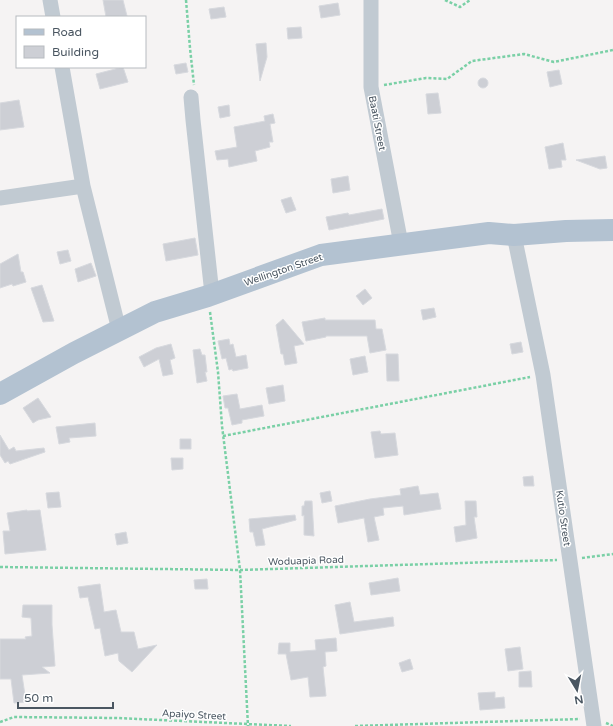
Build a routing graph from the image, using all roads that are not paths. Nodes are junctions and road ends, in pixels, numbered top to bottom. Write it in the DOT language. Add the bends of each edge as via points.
graph roads {
  1 [pos="50,0"];
  2 [pos="371,0"];
  3 [pos="53,16"];
  4 [pos="62,68"];
  5 [pos="191,97"];
  6 [pos="83,186"];
  7 [pos="0,198"];
  8 [pos="613,230"];
  9 [pos="514,235"];
  10 [pos="401,244"];
  11 [pos="210,295"];
  12 [pos="119,330"];
  13 [pos="0,394"];
  14 [pos="593,722"];
  1 -- 3 [label="street"];
  2 -- 10 [label="street, Baati Street" via="371,87"];
  4 -- 6 [label="street"];
  5 -- 11 [label="street"];
  6 -- 7 [label="street"];
  6 -- 12 [label="street"];
  8 -- 9 [label="main road, Wellington Street"];
  9 -- 10 [label="main road, Wellington Street" via="489,233"];
  9 -- 14 [label="street, Kutio Street" via="543,375"];
  10 -- 11 [label="main road, Wellington Street" via="321,255"];
  11 -- 12 [label="main road, Wellington Street" via="155,312"];
  12 -- 13 [label="main road, Wellington Street"];
}
